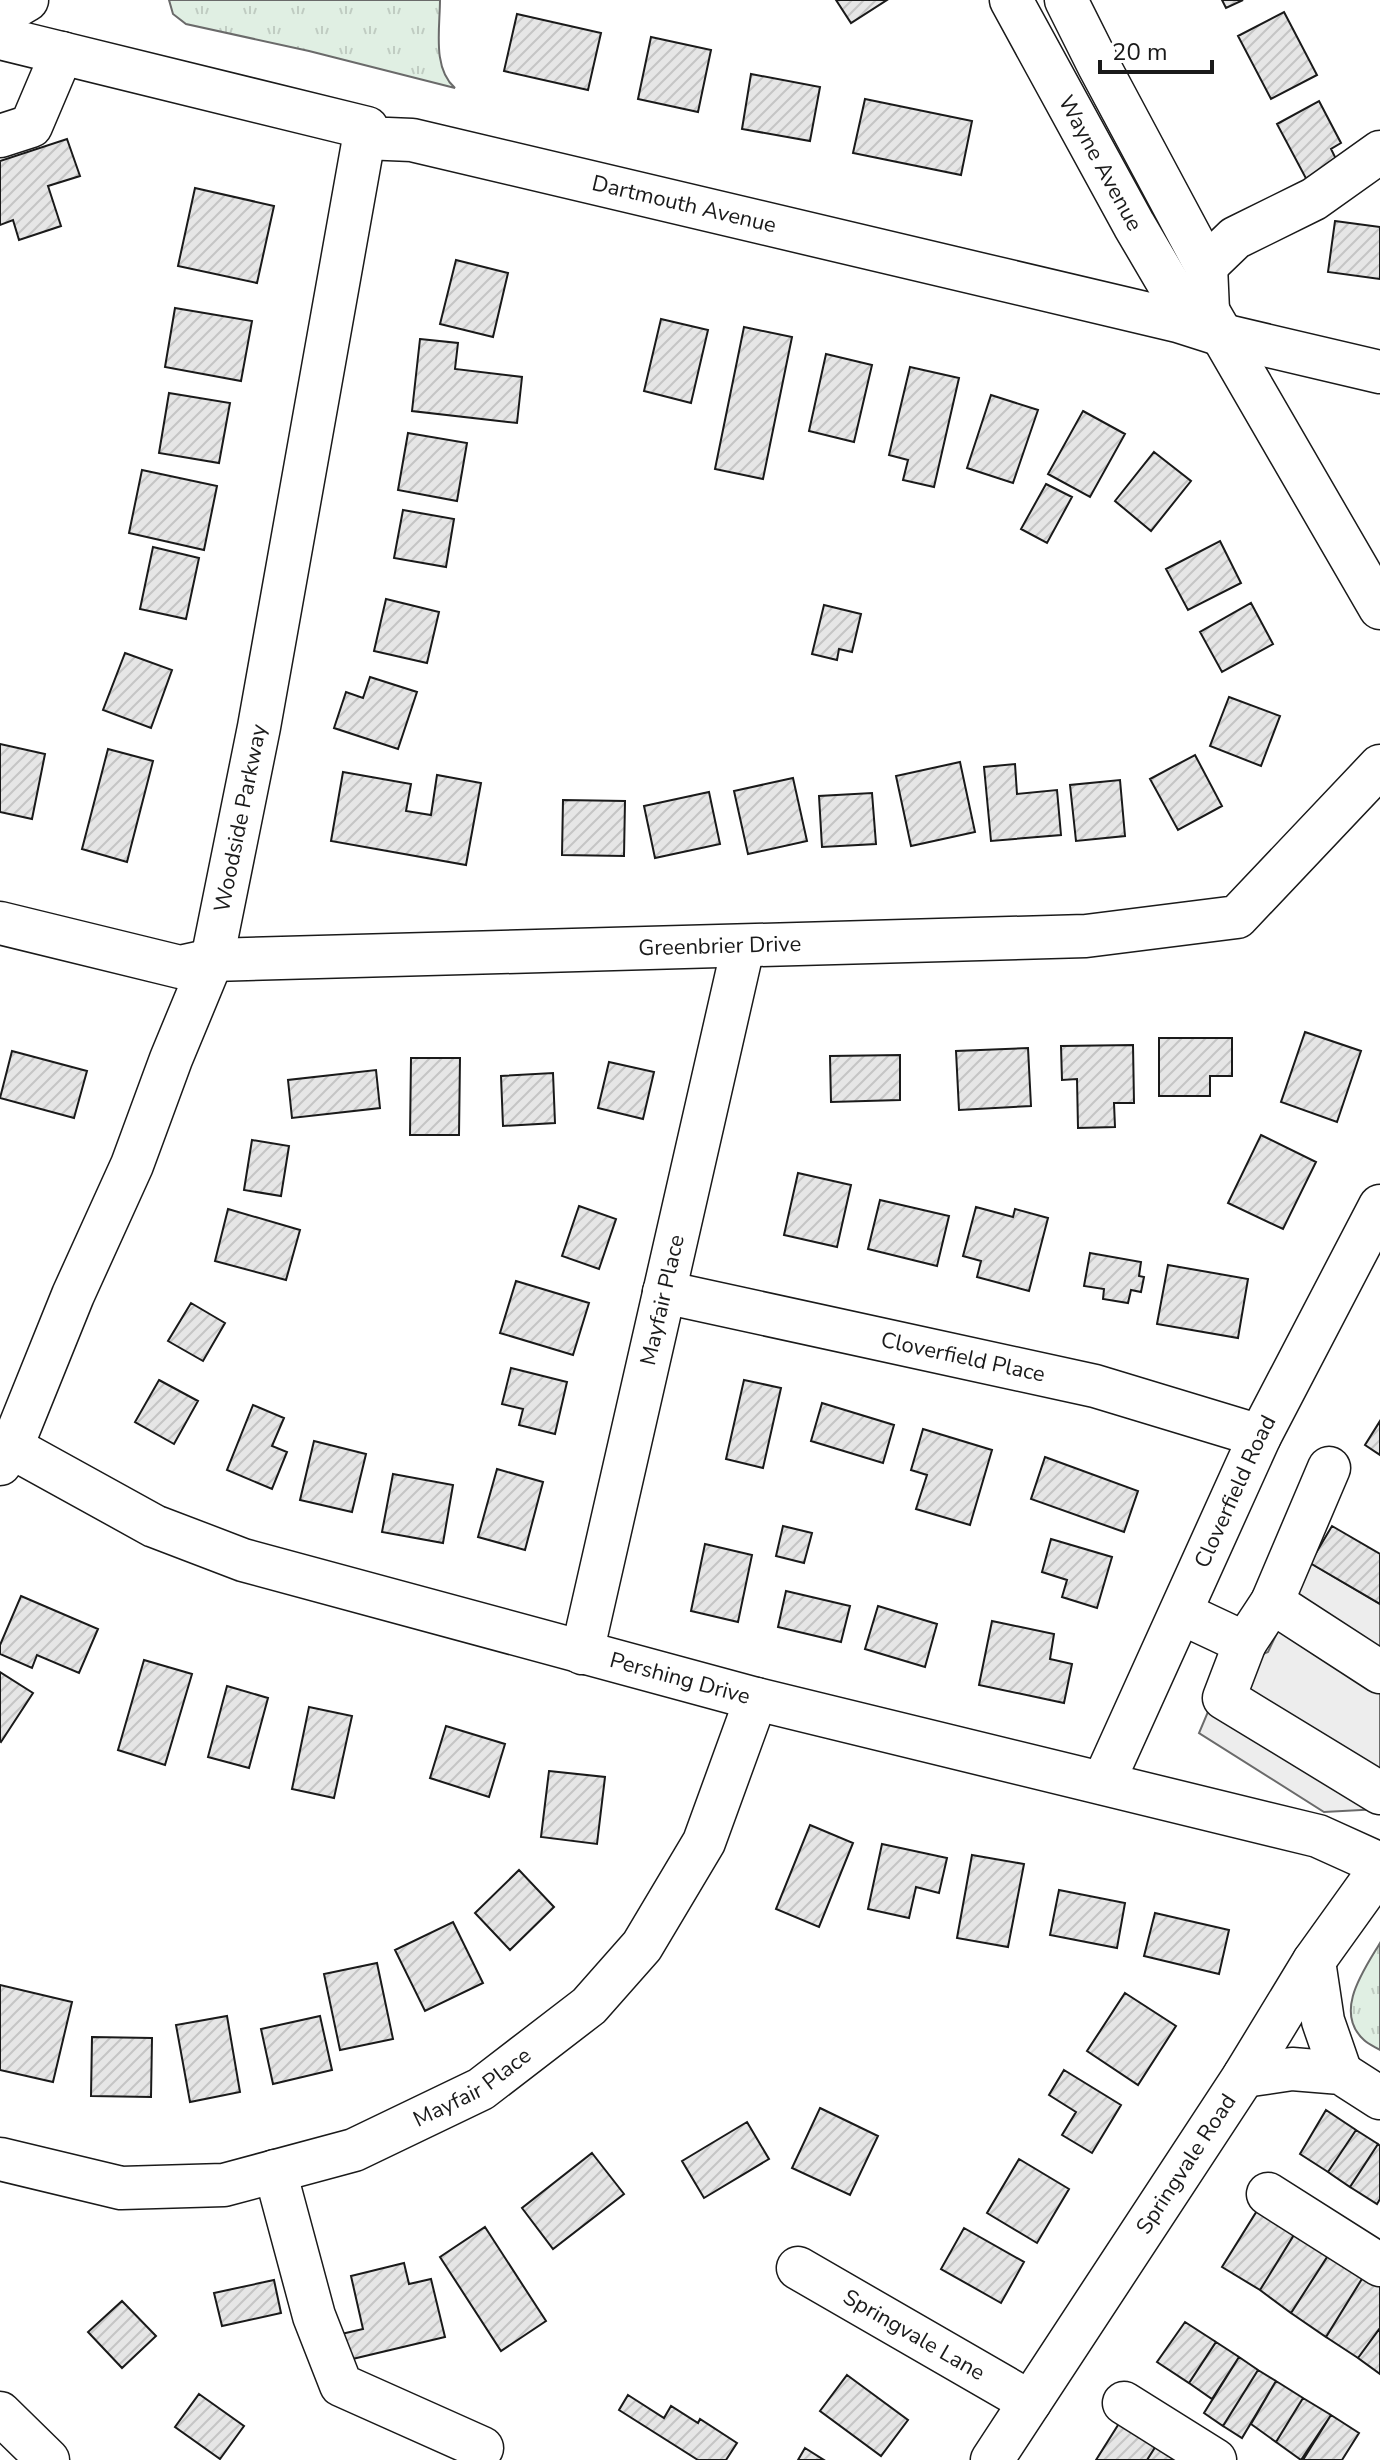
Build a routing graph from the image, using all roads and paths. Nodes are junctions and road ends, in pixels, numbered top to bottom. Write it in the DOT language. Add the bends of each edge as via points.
graph roads {
  1 [pos="27,0"];
  2 [pos="1011,0"];
  3 [pos="1066,0"];
  4 [pos="0,16"];
  5 [pos="0,38"];
  6 [pos="62,53"];
  7 [pos="0,136"];
  8 [pos="364,138"];
  9 [pos="1380,152"];
  10 [pos="1206,266"];
  11 [pos="1215,323"];
  12 [pos="1380,372"];
  13 [pos="1380,608"];
  14 [pos="1380,766"];
  15 [pos="0,923"];
  16 [pos="743,947"];
  17 [pos="212,960"];
  18 [pos="1380,1206"];
  19 [pos="664,1292"];
  20 [pos="1260,1436"];
  21 [pos="4,1450"];
  22 [pos="1329,1468"];
  23 [pos="1272,1602"];
  24 [pos="1181,1613"];
  25 [pos="1245,1643"];
  26 [pos="582,1653"];
  27 [pos="1380,1672"];
  28 [pos="756,1699"];
  29 [pos="1103,1783"];
  30 [pos="1380,1793"];
  31 [pos="1380,1867"];
  32 [pos="1314,1961"];
  33 [pos="1341,2073"];
  34 [pos="1244,2076"];
  35 [pos="1380,2098"];
  36 [pos="0,2159"];
  37 [pos="275,2171"];
  38 [pos="1268,2194"];
  39 [pos="1380,2265"];
  40 [pos="798,2268"];
  41 [pos="1030,2402"];
  42 [pos="1124,2403"];
  43 [pos="0,2413"];
  44 [pos="482,2448"];
  45 [pos="48,2460"];
  46 [pos="992,2460"];
  47 [pos="1215,2460"];
  1 -- 4 [label="street"];
  2 -- 11 [label="street, Wayne Avenue" via="1171,288"];
  3 -- 10 [label="street, Wayne Avenue"];
  5 -- 6 [label="street"];
  6 -- 7 [label="street" via="31,126"];
  6 -- 8 [label="street" via="367,128"];
  8 -- 11 [label="street, Dartmouth Avenue" via="412,140 1178,321"];
  8 -- 17 [label="street, Woodside Parkway"];
  9 -- 10 [label="street" via="1314,199 1235,238"];
  10 -- 11 [label="street, Wayne Avenue"];
  11 -- 12 [label="street, Dartmouth Avenue"];
  11 -- 13 [label="street, Wayne Avenue"];
  14 -- 16 [label="street, Greenbrier Drive" via="1237,917 1086,936"];
  15 -- 17 [label="street, Greenbrier Drive" via="180,967"];
  16 -- 17 [label="street, Greenbrier Drive"];
  16 -- 19 [label="street, Mayfair Place"];
  17 -- 21 [label="street, Woodside Parkway" via="132,1165"];
  18 -- 20 [label="street, Cloverfield Road"];
  19 -- 20 [label="street, Cloverfield Place" via="1095,1386"];
  19 -- 26 [label="street, Mayfair Place"];
  20 -- 24 [label="street, Cloverfield Road"];
  21 -- 26 [label="street, Pershing Drive" via="154,1526 243,1560"];
  22 -- 23 [label="street"];
  23 -- 25 [label="street"];
  23 -- 27 [label="street"];
  24 -- 25 [label="street"];
  24 -- 29 [label="street, Cloverfield Road"];
  25 -- 30 [label="street" via="1224,1698"];
  26 -- 28 [label="street, Pershing Drive"];
  28 -- 29 [label="street, Pershing Drive"];
  28 -- 37 [label="street, Mayfair Place" via="704,1842 642,1946 589,2006 481,2089 354,2150"];
  29 -- 31 [label="street, Pershing Drive" via="1318,1836"];
  31 -- 32 [label="street, Springvale Road"];
  32 -- 33 [label="street" via="1323,2021"];
  32 -- 34 [label="street, Springvale Road"];
  33 -- 34 [label="street" via="1292,2069"];
  33 -- 35 [label="street"];
  34 -- 41 [label="street, Springvale Road"];
  36 -- 37 [label="street, Mayfair Place" via="121,2188 224,2185"];
  37 -- 44 [label="street" via="314,2316 341,2385"];
  38 -- 39 [label="street"];
  40 -- 41 [label="street, Springvale Lane"];
  41 -- 46 [label="street, Springvale Road"];
  42 -- 47 [label="street"];
  43 -- 45 [label="street"];
}
